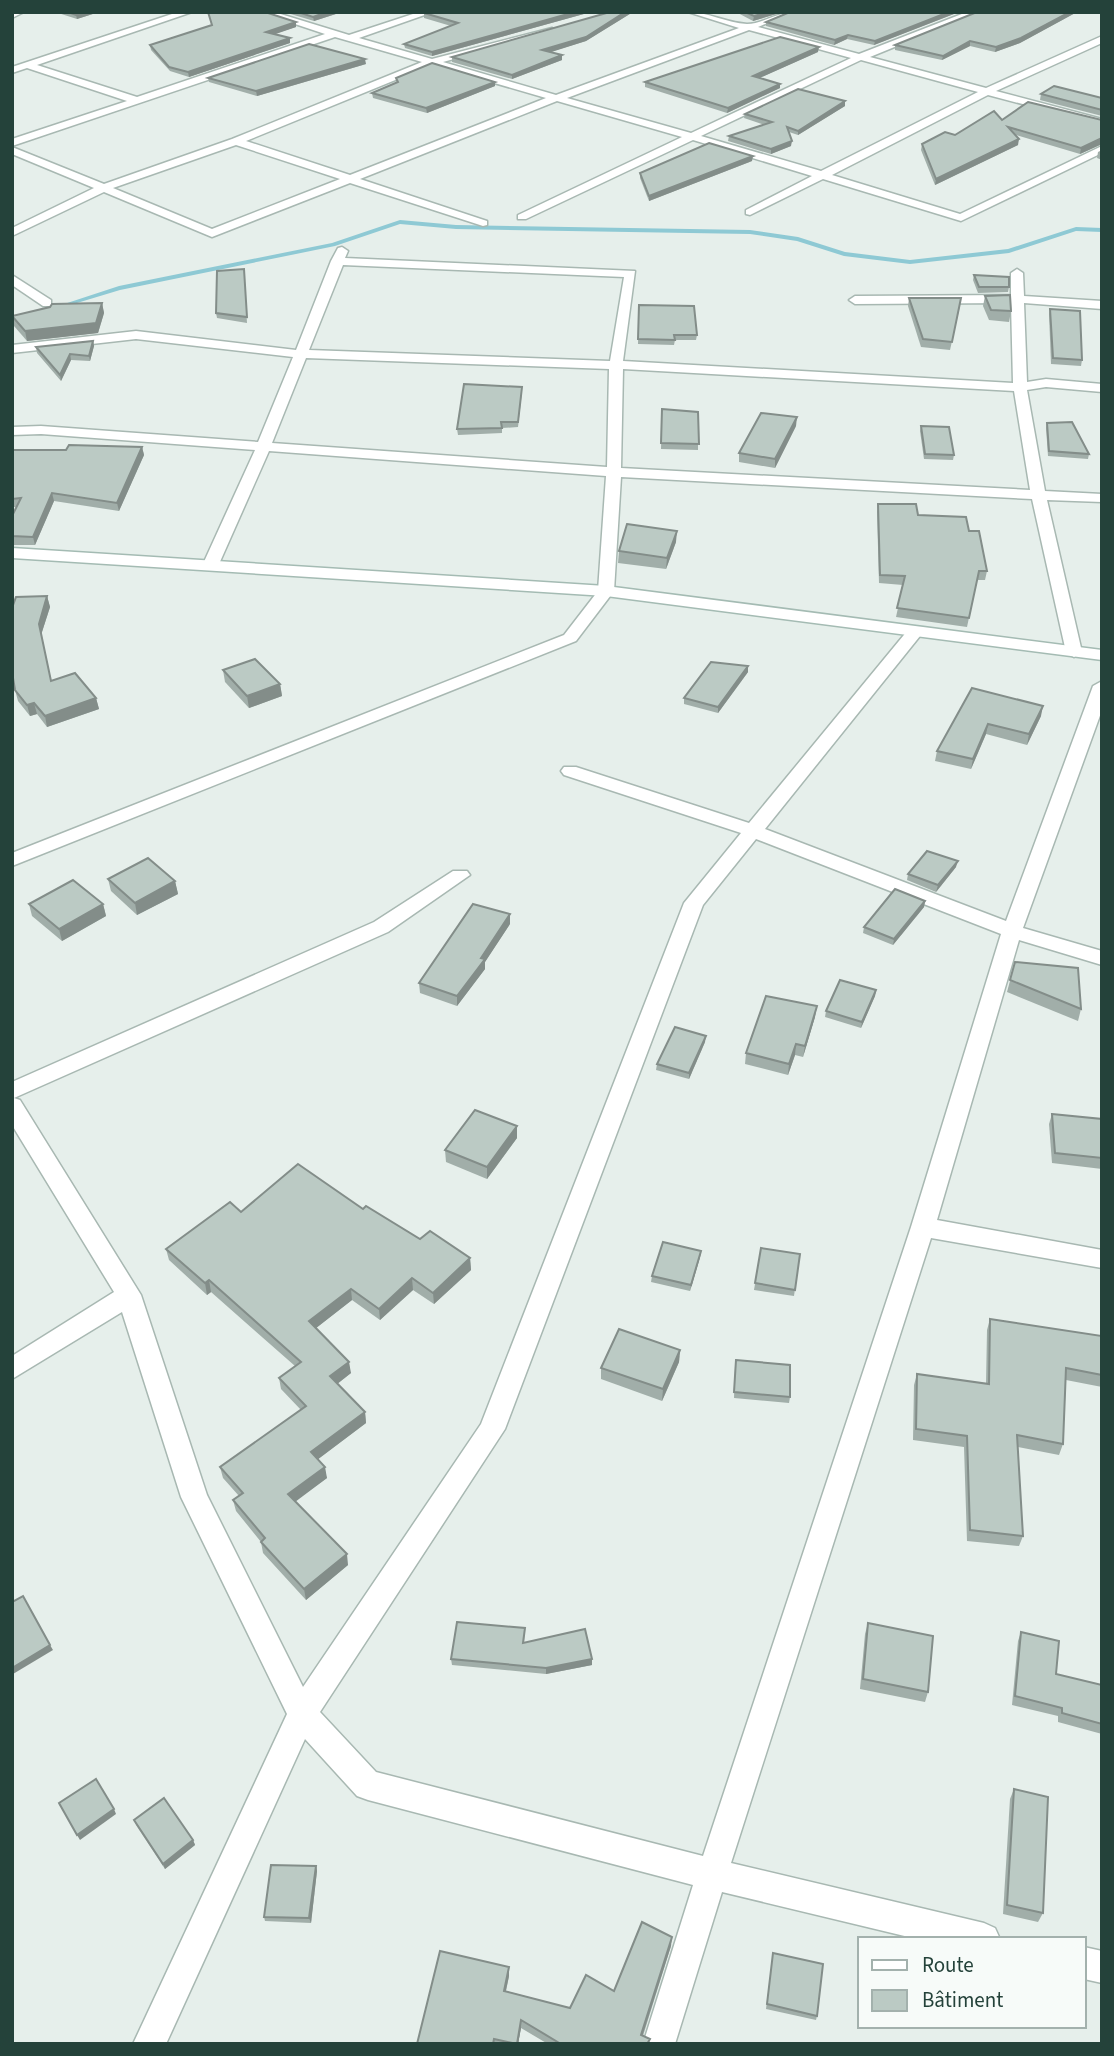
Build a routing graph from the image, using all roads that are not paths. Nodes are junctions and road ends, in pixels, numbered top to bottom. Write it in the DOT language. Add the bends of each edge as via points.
graph roads {
  1 [pos="20,12"];
  2 [pos="188,12"];
  3 [pos="429,12"];
  4 [pos="692,12"];
  5 [pos="790,12"];
  6 [pos="976,12"];
  7 [pos="266,13"];
  8 [pos="12,15"];
  9 [pos="560,27"];
  10 [pos="746,29"];
  11 [pos="334,34"];
  12 [pos="348,38"];
  13 [pos="1102,39"];
  14 [pos="860,57"];
  15 [pos="429,63"];
  16 [pos="27,65"];
  17 [pos="12,70"];
  18 [pos="987,91"];
  19 [pos="556,98"];
  20 [pos="135,100"];
  21 [pos="1102,122"];
  22 [pos="689,135"];
  23 [pos="236,141"];
  24 [pos="12,143"];
  25 [pos="1102,149"];
  26 [pos="12,150"];
  27 [pos="824,174"];
  28 [pos="354,177"];
  29 [pos="103,188"];
  30 [pos="750,212"];
  31 [pos="522,217"];
  32 [pos="483,223"];
  33 [pos="12,233"];
  34 [pos="1017,274"];
  35 [pos="12,279"];
  36 [pos="1018,299"];
  37 [pos="855,300"];
  38 [pos="47,303"];
  39 [pos="1102,305"];
  40 [pos="12,349"];
  41 [pos="299,354"];
  42 [pos="616,365"];
  43 [pos="1020,387"];
  44 [pos="1102,388"];
  45 [pos="12,431"];
  46 [pos="262,448"];
  47 [pos="614,472"];
  48 [pos="1038,493"];
  49 [pos="1102,498"];
  50 [pos="12,552"];
  51 [pos="211,564"];
  52 [pos="607,591"];
  53 [pos="914,632"];
  54 [pos="1074,652"];
  55 [pos="1102,655"];
  56 [pos="1102,685"];
  57 [pos="570,771"];
  58 [pos="753,831"];
  59 [pos="12,860"];
  60 [pos="460,875"];
  61 [pos="1012,931"];
  62 [pos="1102,958"];
  63 [pos="12,1091"];
  64 [pos="12,1106"];
  65 [pos="923,1227"];
  66 [pos="1102,1259"];
  67 [pos="129,1295"];
  68 [pos="12,1368"];
  69 [pos="302,1714"];
  70 [pos="712,1874"];
  71 [pos="976,1937"];
  72 [pos="149,2044"];
  73 [pos="659,2044"];
  1 -- 8 [label="street"];
  2 -- 16 [label="street"];
  3 -- 12 [label="street"];
  4 -- 10 [label="street"];
  5 -- 10 [label="street"];
  6 -- 14 [label="street"];
  7 -- 11 [label="street"];
  9 -- 15 [label="street"];
  10 -- 14 [label="street"];
  10 -- 19 [label="street"];
  11 -- 12 [label="street"];
  11 -- 20 [label="street"];
  12 -- 15 [label="street"];
  13 -- 18 [label="street"];
  14 -- 18 [label="street"];
  14 -- 22 [label="street"];
  15 -- 19 [label="street"];
  15 -- 23 [label="street"];
  16 -- 17 [label="street"];
  16 -- 20 [label="street"];
  18 -- 21 [label="street"];
  18 -- 27 [label="street"];
  19 -- 22 [label="street"];
  19 -- 28 [label="street"];
  20 -- 24 [label="street"];
  22 -- 27 [label="street"];
  22 -- 31 [label="street"];
  23 -- 28 [label="street"];
  23 -- 29 [label="street"];
  25 -- 27 [label="street" via="961,218"];
  26 -- 29 [label="street"];
  27 -- 30 [label="street"];
  28 -- 29 [label="street" via="212,233"];
  28 -- 32 [label="street"];
  29 -- 33 [label="street"];
  34 -- 36 [label="street"];
  35 -- 38 [label="street"];
  36 -- 37 [label="street"];
  36 -- 39 [label="street"];
  36 -- 43 [label="street"];
  40 -- 41 [label="street" via="136,335"];
  41 -- 42 [label="street"];
  41 -- 42 [label="street" via="340,255 631,274"];
  41 -- 46 [label="street"];
  42 -- 43 [label="street"];
  42 -- 47 [label="street"];
  43 -- 44 [label="street" via="1046,383"];
  43 -- 48 [label="street"];
  45 -- 46 [label="street"];
  46 -- 47 [label="street"];
  46 -- 51 [label="street"];
  47 -- 48 [label="street"];
  47 -- 52 [label="street"];
  48 -- 49 [label="street"];
  48 -- 54 [label="street"];
  50 -- 51 [label="street"];
  51 -- 52 [label="street"];
  52 -- 53 [label="street"];
  52 -- 59 [label="street" via="570,638"];
  53 -- 54 [label="street"];
  53 -- 58 [label="street"];
  54 -- 55 [label="street"];
  56 -- 61 [label="street"];
  57 -- 58 [label="street"];
  58 -- 61 [label="street"];
  58 -- 69 [label="street" via="694,903 492,1429"];
  60 -- 63 [label="street" via="381,928"];
  61 -- 62 [label="street"];
  61 -- 65 [label="street"];
  64 -- 67 [label="street"];
  65 -- 66 [label="street"];
  65 -- 70 [label="street"];
  67 -- 68 [label="street"];
  67 -- 69 [label="street" via="194,1497"];
  69 -- 70 [label="street" via="368,1785"];
  69 -- 72 [label="street"];
  70 -- 71 [label="street"];
  70 -- 73 [label="street"];
}
